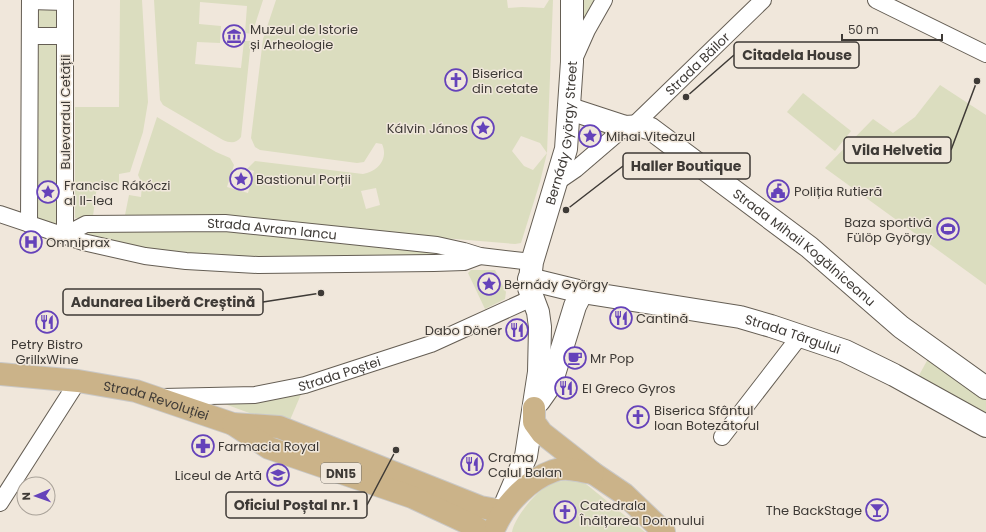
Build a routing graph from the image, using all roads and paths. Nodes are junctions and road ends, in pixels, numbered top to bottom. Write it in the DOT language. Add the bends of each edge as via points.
graph roads {
  1 [pos="572,0"];
  2 [pos="604,0"];
  3 [pos="763,0"];
  4 [pos="878,0"];
  5 [pos="30,1"];
  6 [pos="66,1"];
  7 [pos="30,36"];
  8 [pos="65,36"];
  9 [pos="986,54"];
  10 [pos="572,62"];
  11 [pos="570,109"];
  12 [pos="628,127"];
  13 [pos="556,182"];
  14 [pos="0,214"];
  15 [pos="29,224"];
  16 [pos="65,235"];
  17 [pos="480,256"];
  18 [pos="531,280"];
  19 [pos="582,292"];
  20 [pos="800,336"];
  21 [pos="0,374"];
  22 [pos="78,381"];
  23 [pos="986,388"];
  24 [pos="155,397"];
  25 [pos="534,408"];
  26 [pos="233,424"];
  27 [pos="986,426"];
  28 [pos="722,437"];
  29 [pos="593,473"];
  30 [pos="0,503"];
  31 [pos="502,511"];
  32 [pos="482,532"];
  33 [pos="492,532"];
  34 [pos="664,532"];
  1 -- 10 [label="street, Bernády György Street"];
  2 -- 10 [label="street" via="586,30"];
  3 -- 12 [label="street, Strada Băilor"];
  4 -- 9 [label="street"];
  5 -- 6 [label="street, Bulevardul Cetății"];
  5 -- 7 [label="street, Bulevardul Cetății"];
  6 -- 8 [label="street, Bulevardul Cetății"];
  7 -- 8 [label="street, Bulevardul Cetății"];
  7 -- 15 [label="street, Bulevardul Cetății"];
  8 -- 16 [label="street, Bulevardul Cetății"];
  10 -- 11 [label="street, Bernády György Street"];
  11 -- 12 [label="street, Strada Mihail Kogălniceanu"];
  11 -- 13 [label="street, Bernády György Street" via="566,149"];
  12 -- 13 [label="street, Strada Băilor" via="576,170"];
  12 -- 23 [label="street, Strada Mihail Kogălniceanu" via="642,126 651,129 809,247 901,327"];
  13 -- 18 [label="street, Bernády György Street"];
  14 -- 15 [label="street, Strada Avram Iancu"];
  15 -- 16 [label="street, Strada Avram Iancu"];
  16 -- 17 [label="street, Strada Avram Iancu" via="89,244 145,256 223,264 434,263 464,262"];
  16 -- 17 [label="street, Strada Avram Iancu" via="86,224 225,223 437,245"];
  17 -- 18 [label="street, Strada Avram Iancu"];
  18 -- 19 [label="street, Strada Târgului"];
  18 -- 24 [label="street, Strada Poștei" via="431,344 306,385 255,395"];
  18 -- 25 [label="street" via="538,312 540,345"];
  19 -- 20 [label="street, Strada Târgului" via="740,317"];
  19 -- 25 [label="street" via="575,306 551,384"];
  20 -- 27 [label="street, Strada Târgului" via="845,351"];
  20 -- 28 [label="street"];
  21 -- 22 [label="main road, DN15"];
  22 -- 24 [label="main road, Strada Revoluției / DN15" via="136,391"];
  22 -- 30 [label="street"];
  24 -- 26 [label="main road, Strada Revoluției / DN15"];
  25 -- 29 [label="main road" via="534,422 542,434"];
  25 -- 31 [label="street" via="526,456"];
  26 -- 31 [label="main road, Strada Revoluției / DN15" via="279,428 480,507"];
  26 -- 32 [label="main road, Strada Revoluției / DN15" via="269,448 412,497"];
  29 -- 31 [label="main road" via="572,469 554,471 530,485"];
  29 -- 34 [label="main road" via="624,494"];
  31 -- 33 [label="main road"];
}
